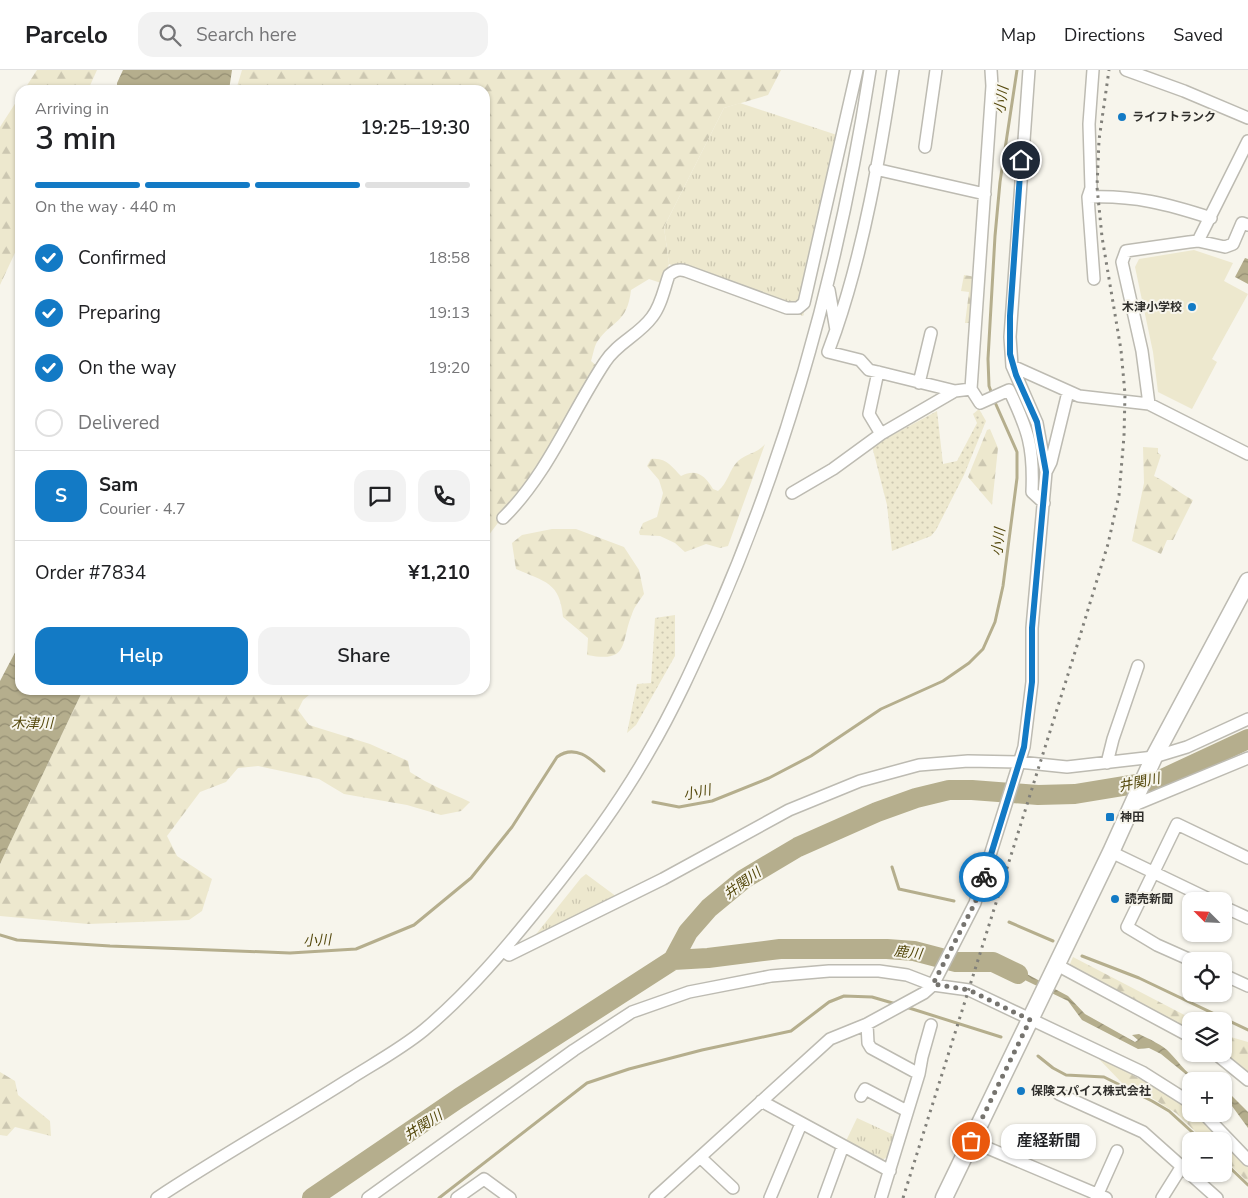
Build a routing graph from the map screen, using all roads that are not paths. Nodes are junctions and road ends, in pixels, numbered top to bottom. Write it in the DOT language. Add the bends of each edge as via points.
graph roads {
  1 [pos="857,70"];
  2 [pos="870,70"];
  3 [pos="892,70"];
  4 [pos="936,70"];
  5 [pos="991,70"];
  6 [pos="1029,70"];
  7 [pos="1093,70"];
  8 [pos="1126,70"];
  9 [pos="1248,118"];
  10 [pos="1248,141"];
  11 [pos="925,147"];
  12 [pos="876,169"];
  13 [pos="984,194"];
  14 [pos="1088,197"];
  15 [pos="1211,218"];
  16 [pos="1248,226"];
  17 [pos="1198,241"];
  18 [pos="1094,279"];
  19 [pos="828,284"];
  20 [pos="836,330"];
  21 [pos="931,332"];
  22 [pos="1012,366"];
  23 [pos="878,372"];
  24 [pos="919,383"];
  25 [pos="970,389"];
  26 [pos="955,391"];
  27 [pos="1068,392"];
  28 [pos="1149,404"];
  29 [pos="881,434"];
  30 [pos="1248,454"];
  31 [pos="1046,472"];
  32 [pos="792,493"];
  33 [pos="1044,503"];
  34 [pos="503,518"];
  35 [pos="1248,581"];
  36 [pos="1138,666"];
  37 [pos="1248,719"];
  38 [pos="1248,758"];
  39 [pos="1153,760"];
  40 [pos="1107,763"];
  41 [pos="1017,767"];
  42 [pos="1135,799"];
  43 [pos="1111,852"];
  44 [pos="1248,858"];
  45 [pos="1154,873"];
  46 [pos="1194,892"];
  47 [pos="1232,910"];
  48 [pos="1248,918"];
  49 [pos="503,951"];
  50 [pos="1182,956"];
  51 [pos="1055,968"];
  52 [pos="1232,979"];
  53 [pos="935,981"];
  54 [pos="1248,986"];
  55 [pos="1032,1016"];
  56 [pos="867,1024"];
  57 [pos="931,1025"];
  58 [pos="1182,1032"];
  59 [pos="1226,1062"];
  60 [pos="919,1074"];
  61 [pos="1248,1080"];
  62 [pos="1059,1094"];
  63 [pos="860,1096"];
  64 [pos="1182,1097"];
  65 [pos="761,1101"];
  66 [pos="908,1111"];
  67 [pos="1212,1122"];
  68 [pos="801,1124"];
  69 [pos="971,1141"];
  70 [pos="843,1146"];
  71 [pos="1117,1151"];
  72 [pos="700,1157"];
  73 [pos="1248,1160"];
  74 [pos="1182,1166"];
  75 [pos="890,1171"];
  76 [pos="1200,1182"];
  77 [pos="733,1188"];
  78 [pos="1100,1197"];
  79 [pos="157,1198"];
  80 [pos="368,1198"];
  81 [pos="457,1198"];
  82 [pos="510,1198"];
  83 [pos="655,1198"];
  84 [pos="770,1198"];
  85 [pos="824,1198"];
  86 [pos="881,1198"];
  87 [pos="944,1198"];
  88 [pos="1162,1198"];
  89 [pos="1217,1198"];
  1 -- 34 [label="street" via="804,303 798,308 787,308 686,271 672,272 651,319 612,352 558,444 522,497"];
  2 -- 19 [label="street" via="856,157"];
  3 -- 12 [label="street"];
  4 -- 11 [label="street"];
  5 -- 13 [label="street"];
  6 -- 22 [label="street" via="1010,316"];
  7 -- 14 [label="street" via="1089,124 1091,188"];
  8 -- 9 [label="street"];
  10 -- 15 [label="street"];
  12 -- 13 [label="street"];
  12 -- 20 [label="street"];
  13 -- 25 [label="street"];
  14 -- 15 [label="street" via="1153,201"];
  14 -- 18 [label="street"];
  15 -- 17 [label="street"];
  16 -- 17 [label="street" via="1242,223 1233,244 1225,247"];
  17 -- 28 [label="street" via="1131,249 1126,251 1122,262 1142,351"];
  19 -- 20 [label="street"];
  19 -- 49 [label="street" via="787,428 750,534 678,697 619,800 560,881"];
  20 -- 23 [label="street" via="828,352 860,360 869,370"];
  21 -- 24 [label="street"];
  22 -- 27 [label="street"];
  22 -- 31 [label="street" via="1037,422"];
  23 -- 24 [label="street"];
  23 -- 29 [label="street" via="869,414"];
  24 -- 26 [label="street"];
  25 -- 26 [label="street"];
  25 -- 33 [label="street" via="980,403 1009,390 1025,424 1033,456 1032,492"];
  26 -- 29 [label="street"];
  27 -- 28 [label="street"];
  27 -- 31 [label="street" via="1053,456"];
  28 -- 30 [label="street"];
  29 -- 32 [label="street" via="834,470"];
  31 -- 33 [label="street"];
  33 -- 41 [label="street" via="1032,628 1032,682 1024,747"];
  35 -- 39 [label="street"];
  36 -- 40 [label="street"];
  37 -- 39 [label="street"];
  38 -- 42 [label="street"];
  39 -- 40 [label="street"];
  39 -- 42 [label="street"];
  40 -- 41 [label="street"];
  41 -- 49 [label="street" via="986,760 919,765 829,792 509,955"];
  41 -- 53 [label="street" via="975,903"];
  42 -- 43 [label="street"];
  43 -- 45 [label="street"];
  43 -- 51 [label="street"];
  44 -- 45 [label="street" via="1177,824"];
  45 -- 46 [label="street"];
  45 -- 50 [label="street" via="1127,927"];
  47 -- 48 [label="street"];
  49 -- 79 [label="street" via="482,976 420,1034"];
  51 -- 55 [label="street"];
  51 -- 58 [label="street"];
  52 -- 54 [label="street"];
  53 -- 55 [label="street" via="969,990"];
  53 -- 56 [label="street" via="924,993"];
  53 -- 80 [label="street" via="879,970 829,971 746,980 665,999 632,1012 606,1029"];
  55 -- 64 [label="street" via="1142,1072"];
  55 -- 69 [label="street"];
  56 -- 60 [label="street" via="871,1048"];
  56 -- 65 [label="street" via="830,1039"];
  57 -- 60 [label="street"];
  59 -- 61 [label="street"];
  60 -- 66 [label="street"];
  62 -- 74 [label="street" via="1143,1132"];
  63 -- 66 [label="street" via="865,1089"];
  65 -- 68 [label="street"];
  65 -- 72 [label="street"];
  66 -- 75 [label="street"];
  67 -- 73 [label="street"];
  68 -- 70 [label="street"];
  68 -- 84 [label="street"];
  69 -- 78 [label="street"];
  69 -- 87 [label="street"];
  70 -- 75 [label="street"];
  70 -- 85 [label="street"];
  71 -- 78 [label="street"];
  72 -- 77 [label="street"];
  72 -- 83 [label="street"];
  74 -- 88 [label="street"];
  75 -- 86 [label="street"];
  76 -- 89 [label="street"];
  81 -- 82 [label="street" via="484,1179"];
}
